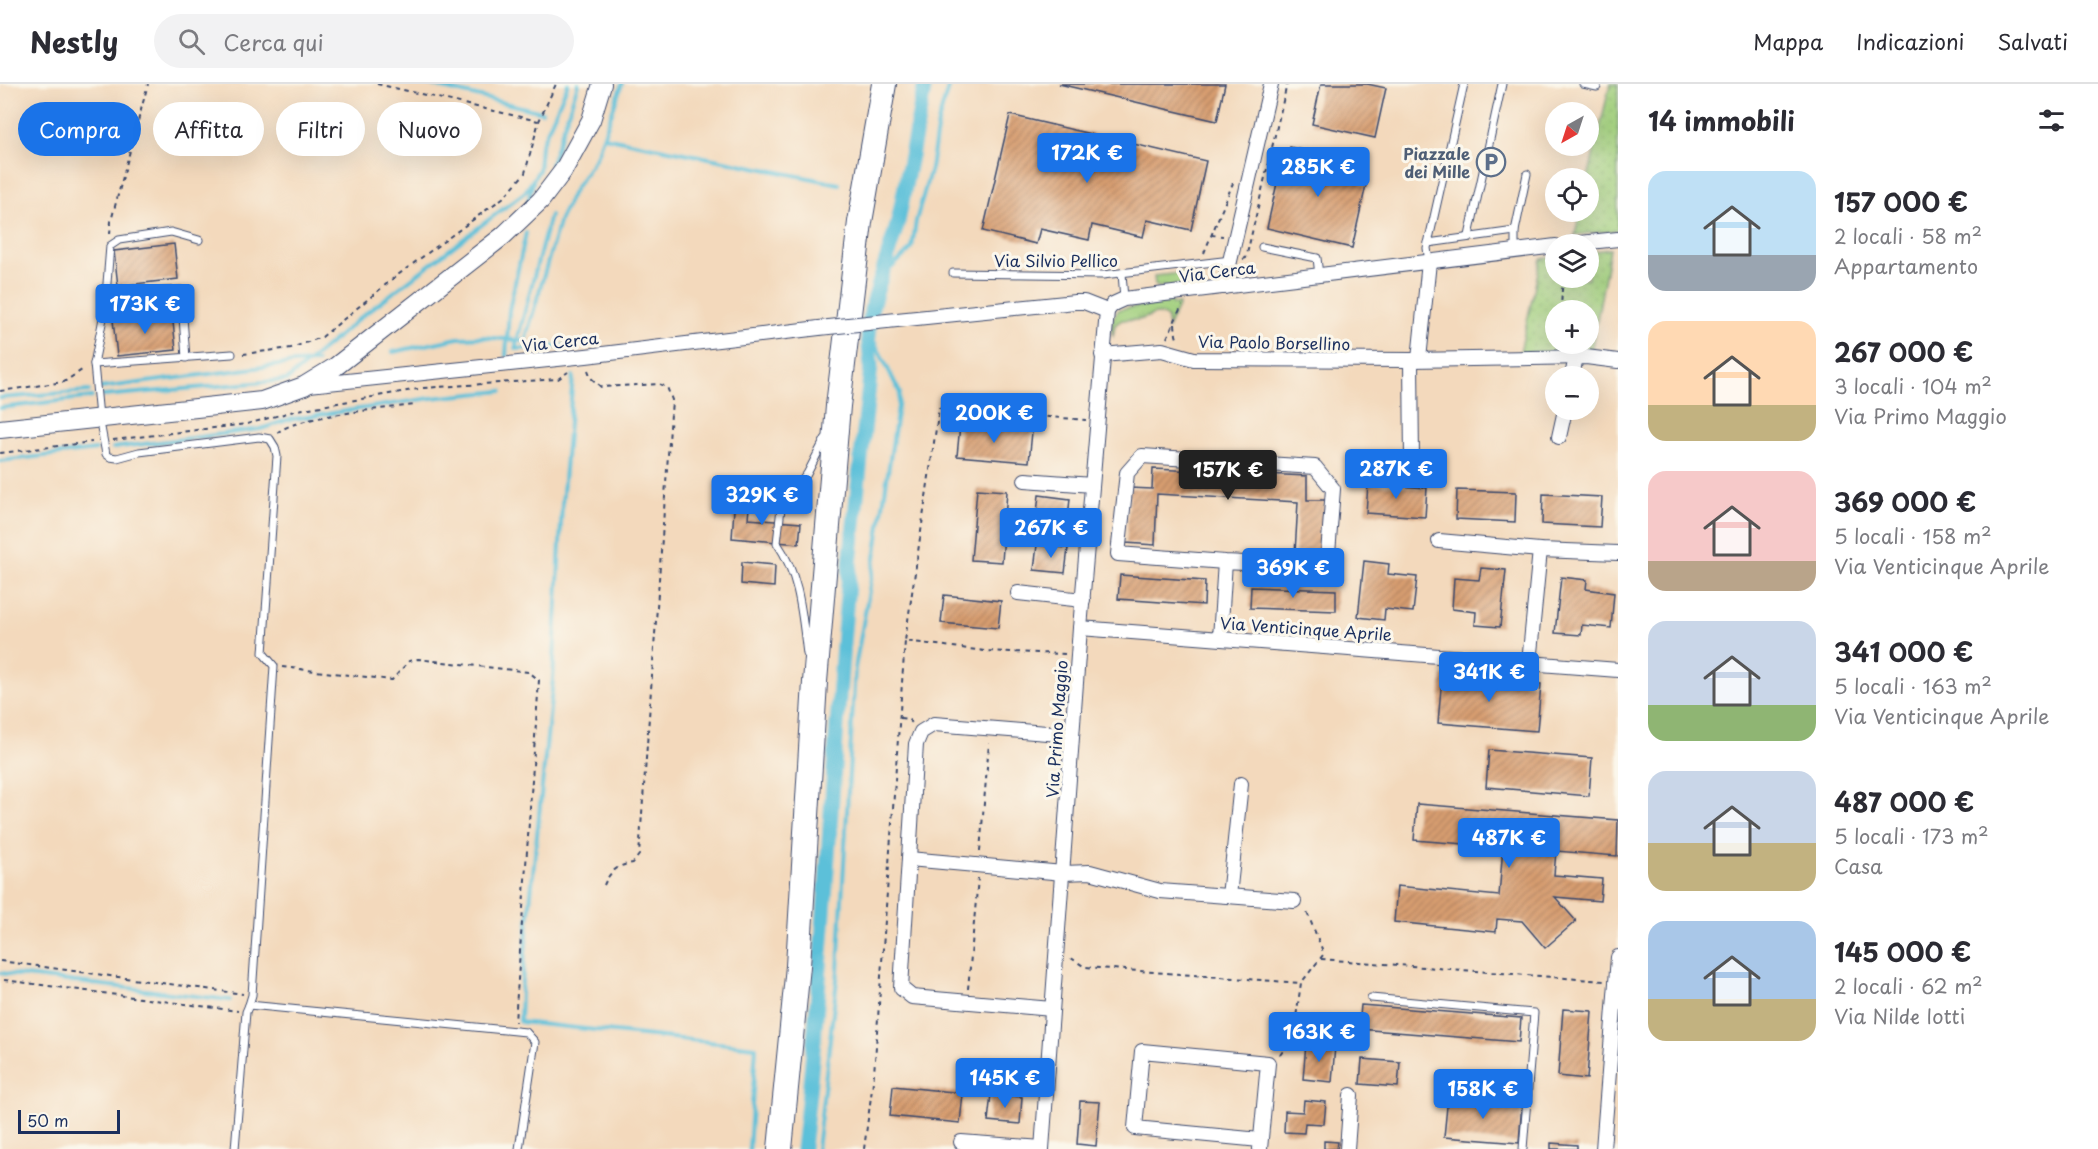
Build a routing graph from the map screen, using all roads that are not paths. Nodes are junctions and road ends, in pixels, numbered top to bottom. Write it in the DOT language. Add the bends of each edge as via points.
graph roads {
  1 [pos="602,84"];
  2 [pos="884,84"];
  3 [pos="1271,84"];
  4 [pos="1464,84"];
  5 [pos="1502,84"];
  6 [pos="1583,84"];
  7 [pos="1598,87"];
  8 [pos="1527,174"];
  9 [pos="1515,231"];
  10 [pos="1469,236"];
  11 [pos="1618,239"];
  12 [pos="199,240"];
  13 [pos="1599,241"];
  14 [pos="1428,243"];
  15 [pos="1262,247"];
  16 [pos="1545,247"];
  17 [pos="1515,251"];
  18 [pos="1231,260"];
  19 [pos="1429,262"];
  20 [pos="953,273"];
  21 [pos="1122,273"];
  22 [pos="1318,275"];
  23 [pos="1224,286"];
  24 [pos="106,295"];
  25 [pos="1124,299"];
  26 [pos="1107,311"];
  27 [pos="232,354"];
  28 [pos="1102,355"];
  29 [pos="1576,357"];
  30 [pos="186,358"];
  31 [pos="1415,359"];
  32 [pos="1618,360"];
  33 [pos="94,364"];
  34 [pos="1574,366"];
  35 [pos="304,386"];
  36 [pos="838,406"];
  37 [pos="99,417"];
  38 [pos="1563,420"];
  39 [pos="0,429"];
  40 [pos="1559,437"];
  41 [pos="1412,462"];
  42 [pos="1025,480"];
  43 [pos="1092,485"];
  44 [pos="1439,542"];
  45 [pos="1540,550"];
  46 [pos="1618,553"];
  47 [pos="1225,562"];
  48 [pos="1018,593"];
  49 [pos="1083,600"];
  50 [pos="1080,628"];
  51 [pos="1220,638"];
  52 [pos="1529,663"];
  53 [pos="1618,670"];
  54 [pos="814,682"];
  55 [pos="1072,735"];
  56 [pos="1241,784"];
  57 [pos="909,859"];
  58 [pos="1063,873"];
  59 [pos="1229,896"];
  60 [pos="1294,901"];
  61 [pos="1618,957"];
  62 [pos="1371,998"];
  63 [pos="248,1009"];
  64 [pos="1052,1009"];
  65 [pos="1351,1095"];
  66 [pos="961,1142"];
  67 [pos="1260,1145"];
  68 [pos="235,1149"];
  69 [pos="519,1149"];
  70 [pos="780,1149"];
  71 [pos="1042,1149"];
  72 [pos="1347,1149"];
  73 [pos="1523,1149"];
  74 [pos="1603,1149"];
  1 -- 35 [label="main road" via="591,120 563,171 541,200 503,236 335,367"];
  2 -- 36 [label="highway" via="860,222"];
  3 -- 18 [label="street"];
  4 -- 14 [label="lane"];
  5 -- 10 [label="lane"];
  6 -- 7 [label="lane"];
  8 -- 9 [label="lane"];
  9 -- 10 [label="lane"];
  9 -- 17 [label="lane"];
  10 -- 14 [label="lane"];
  11 -- 13 [label="street"];
  12 -- 24 [label="lane" via="171,232 119,240 110,246"];
  14 -- 19 [label="lane"];
  15 -- 22 [label="lane" via="1317,258"];
  16 -- 17 [label="street, Via Cerca"];
  17 -- 19 [label="street, Via Cerca"];
  18 -- 21 [label="lane, Via Silvio Pellico"];
  18 -- 23 [label="street"];
  19 -- 22 [label="street, Via Cerca"];
  19 -- 31 [label="street"];
  20 -- 21 [label="lane, Via Silvio Pellico"];
  21 -- 25 [label="lane"];
  22 -- 23 [label="street, Via Cerca"];
  23 -- 25 [label="street, Via Cerca"];
  24 -- 30 [label="lane" via="181,290"];
  24 -- 33 [label="lane"];
  25 -- 26 [label="street, Via Cerca"];
  26 -- 28 [label="street, Via Primo Maggio"];
  26 -- 35 [label="street, Via Cerca, bridge" via="1075,302"];
  27 -- 30 [label="lane"];
  28 -- 31 [label="street, Via Paolo Borsellino" via="1162,351 1194,359"];
  28 -- 43 [label="street, Via Primo Maggio"];
  29 -- 31 [label="street, Via Paolo Borsellino"];
  29 -- 32 [label="street, Via Paolo Borsellino"];
  29 -- 34 [label="street"];
  30 -- 33 [label="lane"];
  31 -- 41 [label="street"];
  33 -- 37 [label="lane"];
  35 -- 37 [label="main road" via="262,401"];
  36 -- 54 [label="highway"];
  36 -- 54 [label="lane" via="821,449 781,508 777,543 796,582"];
  37 -- 39 [label="main road"];
  37 -- 63 [label="lane" via="110,457 259,437 270,439 275,447 263,653 274,666 252,996"];
  38 -- 40 [label="street"];
  42 -- 43 [label="street"];
  43 -- 49 [label="street, Via Primo Maggio"];
  44 -- 45 [label="street"];
  45 -- 46 [label="street"];
  45 -- 52 [label="street"];
  47 -- 47 [label="street" via="1118,554 1127,473 1142,456 1315,467 1333,489 1327,567"];
  47 -- 51 [label="street"];
  48 -- 49 [label="street"];
  49 -- 50 [label="street, Via Primo Maggio"];
  50 -- 51 [label="street, Via Venticinque Aprile"];
  50 -- 55 [label="street, Via Primo Maggio"];
  51 -- 52 [label="street, Via Venticinque Aprile"];
  52 -- 53 [label="street, Via Venticinque Aprile"];
  54 -- 70 [label="highway" via="798,966"];
  55 -- 57 [label="street" via="934,724 921,732 916,744"];
  55 -- 58 [label="street, Via Primo Maggio"];
  56 -- 59 [label="street"];
  57 -- 58 [label="street"];
  57 -- 64 [label="street" via="901,988 912,997"];
  58 -- 59 [label="street" via="1090,872 1160,891"];
  58 -- 64 [label="street, Via Primo Maggio"];
  59 -- 60 [label="street"];
  61 -- 74 [label="street"];
  62 -- 73 [label="lane" via="1534,1013"];
  63 -- 68 [label="lane"];
  63 -- 69 [label="lane" via="526,1032 535,1042"];
  64 -- 71 [label="street, Via Primo Maggio"];
  65 -- 72 [label="street"];
  66 -- 71 [label="street"];
  67 -- 67 [label="street" via="1135,1128 1142,1051 1268,1063"];
}
